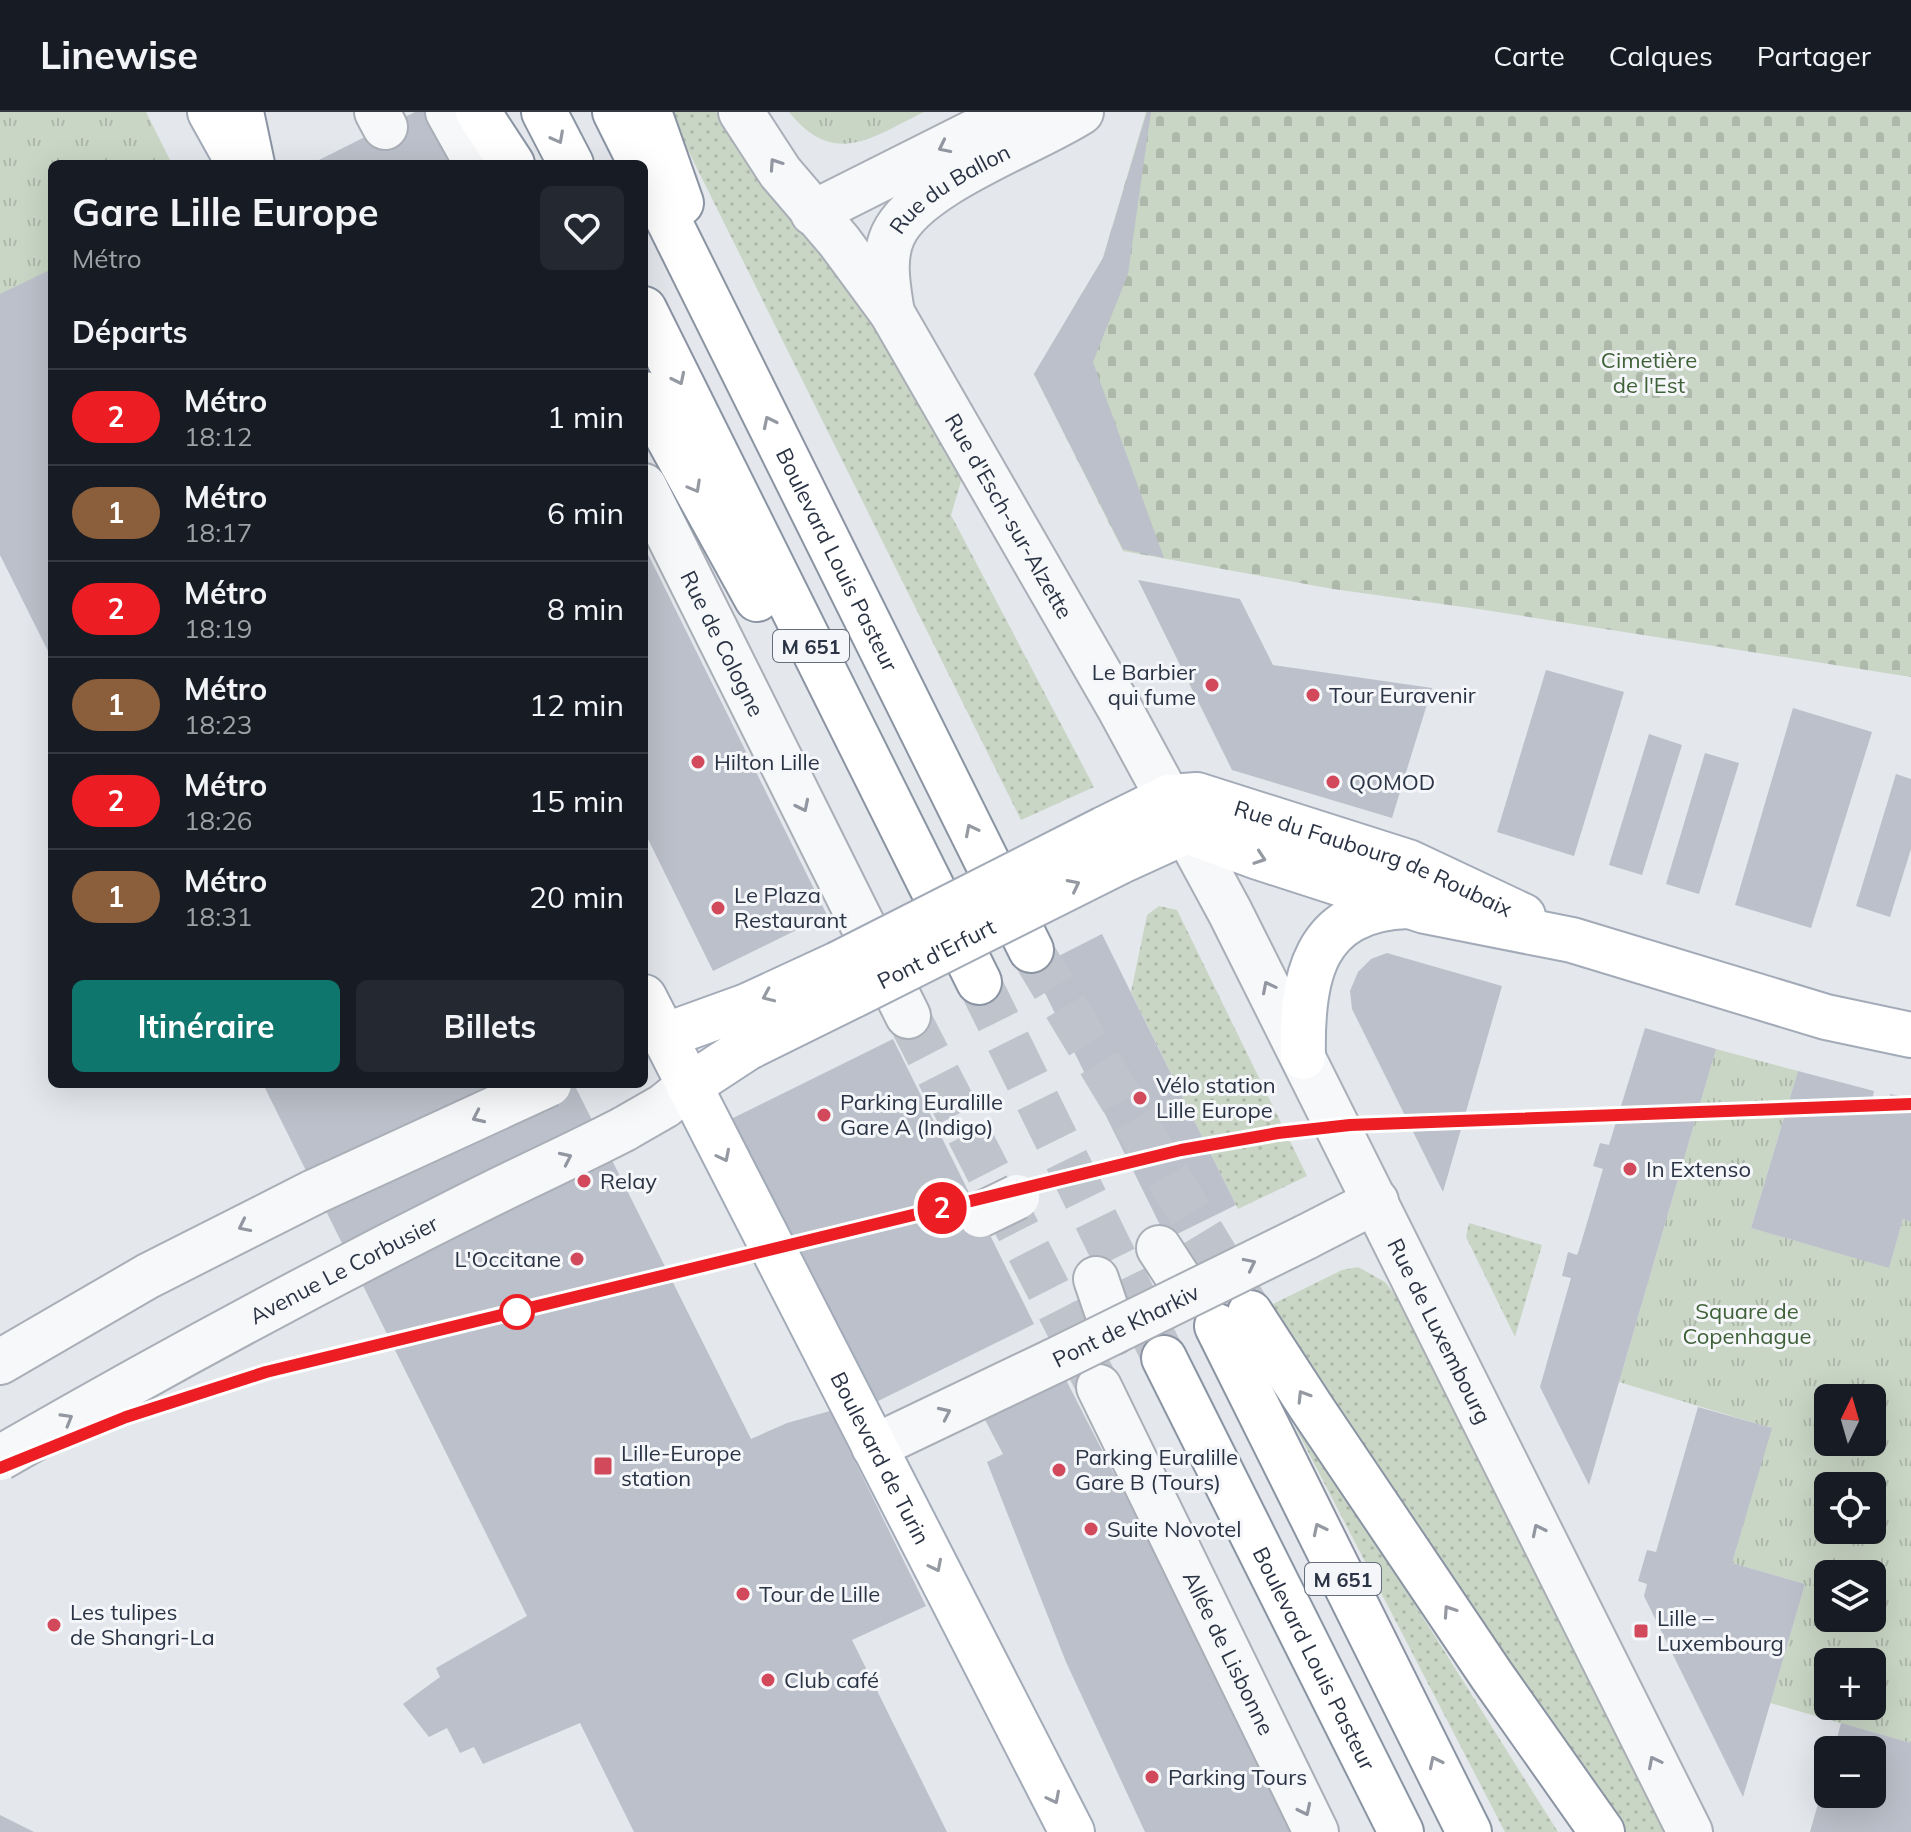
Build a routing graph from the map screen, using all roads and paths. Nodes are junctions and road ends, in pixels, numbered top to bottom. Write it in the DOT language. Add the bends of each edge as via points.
graph roads {
  1 [pos="210,112"];
  2 [pos="241,112"];
  3 [pos="448,112"];
  4 [pos="478,112"];
  5 [pos="544,112"];
  6 [pos="615,112"];
  7 [pos="649,112"];
  8 [pos="741,112"];
  9 [pos="1014,112"];
  10 [pos="1081,112"];
  11 [pos="237,160"];
  12 [pos="251,160"];
  13 [pos="475,160"];
  14 [pos="509,160"];
  15 [pos="569,160"];
  16 [pos="639,160"];
  17 [pos="648,179"];
  18 [pos="813,213"];
  19 [pos="892,313"];
  20 [pos="716,316"];
  21 [pos="648,317"];
  22 [pos="648,401"];
  23 [pos="648,495"];
  24 [pos="1178,814"];
  25 [pos="907,840"];
  26 [pos="1410,906"];
  27 [pos="1572,940"];
  28 [pos="1031,950"];
  29 [pos="846,980"];
  30 [pos="979,982"];
  31 [pos="648,1014"];
  32 [pos="908,1016"];
  33 [pos="1911,1035"];
  34 [pos="654,1039"];
  35 [pos="1303,1057"];
  36 [pos="689,1086"];
  37 [pos="540,1088"];
  38 [pos="1376,1201"];
  39 [pos="1159,1248"];
  40 [pos="1096,1279"];
  41 [pos="1219,1311"];
  42 [pos="1114,1332"];
  43 [pos="1164,1358"];
  44 [pos="0,1362"];
  45 [pos="1099,1407"];
  46 [pos="874,1447"];
  47 [pos="0,1458"];
  48 [pos="1492,1676"];
  49 [pos="1072,1832"];
  50 [pos="1316,1832"];
  51 [pos="1401,1832"];
  52 [pos="1469,1832"];
  53 [pos="1578,1832"];
  54 [pos="1602,1832"];
  55 [pos="1690,1832"];
  1 -- 11 [label="main road"];
  2 -- 12 [label="main road"];
  3 -- 13 [label="street"];
  4 -- 14 [label="main road"];
  5 -- 15 [label="main road, one-way"];
  6 -- 16 [label="main road"];
  7 -- 20 [label="main road"];
  18 -- 8 [label="street, one-way"];
  9 -- 18 [label="street, Rue du Ballon, one-way"];
  10 -- 19 [label="street, Rue du Ballon" via="956,179 903,218 888,256"];
  17 -- 20 [label="main road, Boulevard Louis Pasteur / M 651"];
  18 -- 19 [label="street, Rue d'Esch-sur-Alzette"];
  19 -- 24 [label="street, Rue d'Esch-sur-Alzette"];
  28 -- 20 [label="main road, Boulevard Louis Pasteur / M 651, one-way"];
  21 -- 25 [label="main road, M 651, one-way"];
  22 -- 25 [label="main road, one-way" via="739,569"];
  23 -- 32 [label="street, Rue de Cologne, one-way" via="765,760"];
  24 -- 26 [label="main road, Rue du Faubourg de Roubaix, one-way" via="1258,857"];
  24 -- 27 [label="main road, Rue du Faubourg de Roubaix" via="1182,795 1205,797 1408,862"];
  24 -- 29 [label="main road, Pont d'Erfurt, bridge"];
  35 -- 24 [label="street, Rue de Luxembourg, one-way"];
  25 -- 30 [label="main road, M 651"];
  26 -- 27 [label="main road, Rue du Faubourg de Roubaix"];
  26 -- 35 [label="main road" via="1363,914 1320,949 1305,990"];
  27 -- 33 [label="main road, Rue du Faubourg de Roubaix" via="1826,1017"];
  29 -- 34 [label="main road, Pont d'Erfurt, one-way" via="747,1006"];
  29 -- 36 [label="main road, Pont d'Erfurt"];
  31 -- 34 [label="main road, Boulevard de Turin"];
  34 -- 36 [label="main road, Boulevard de Turin"];
  35 -- 38 [label="street, Rue de Luxembourg"];
  36 -- 46 [label="main road, Boulevard de Turin, one-way"];
  47 -- 36 [label="street, Avenue Le Corbusier, one-way, bridge" via="308,1288 624,1129"];
  37 -- 44 [label="street, one-way, bridge" via="231,1232"];
  41 -- 38 [label="street, Pont de Kharkiv, one-way, bridge" via="1306,1237"];
  55 -- 38 [label="street, Rue de Luxembourg, one-way"];
  39 -- 41 [label="street"];
  40 -- 42 [label="street"];
  41 -- 42 [label="street, Pont de Kharkiv, bridge"];
  48 -- 41 [label="main road, one-way" via="1311,1407"];
  52 -- 41 [label="main road, M 651, one-way"];
  46 -- 42 [label="street, Pont de Kharkiv, one-way, bridge"];
  43 -- 51 [label="main road, Boulevard Louis Pasteur / M 651"];
  45 -- 50 [label="street, Allée de Lisbonne, one-way"];
  46 -- 49 [label="main road, Boulevard de Turin, one-way"];
  48 -- 53 [label="main road"];
  48 -- 54 [label="main road"];
}
